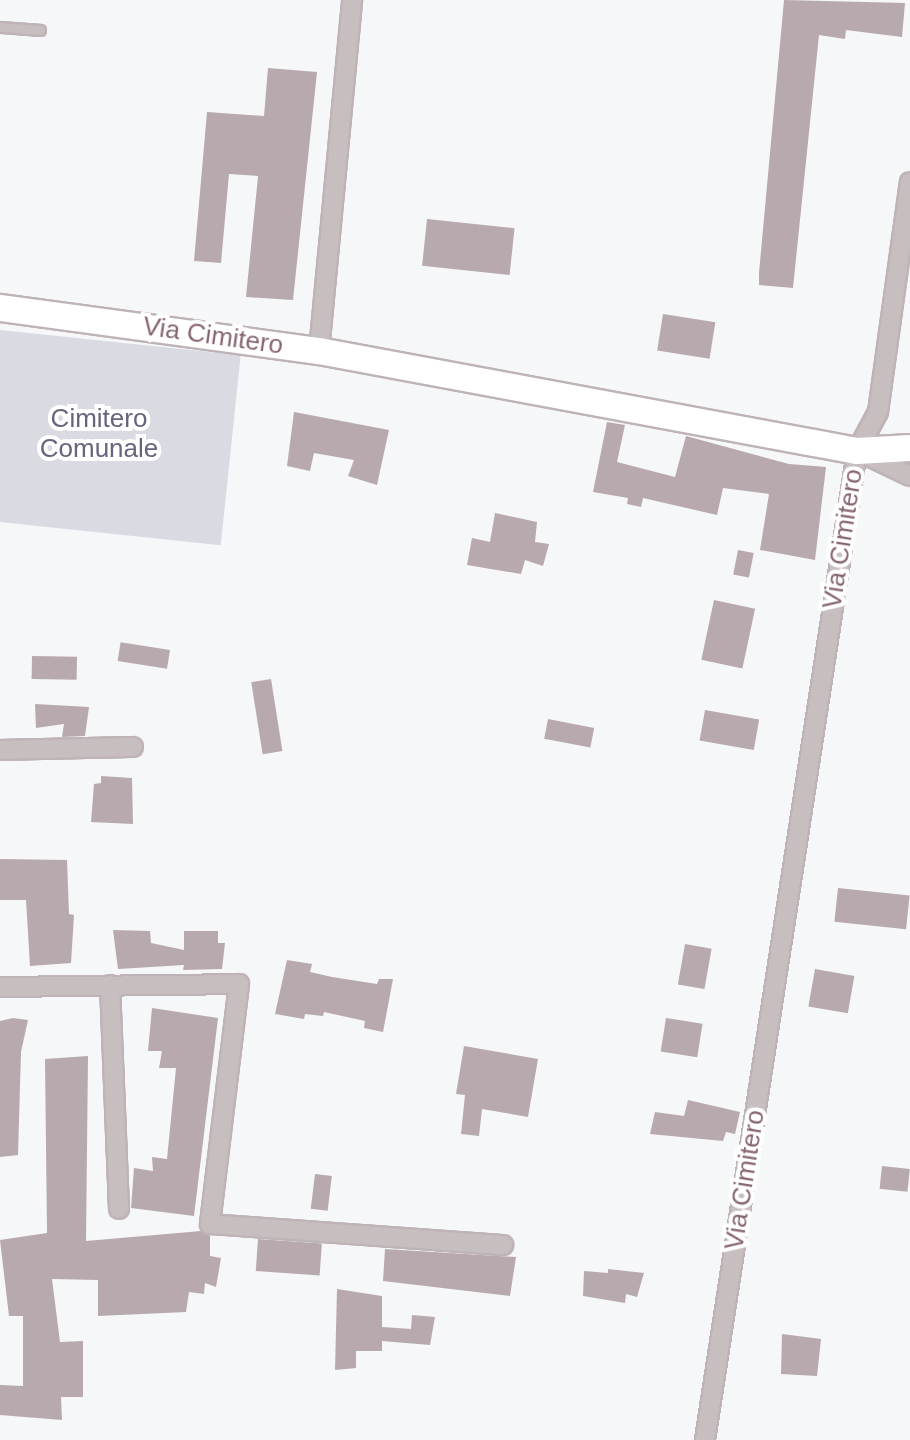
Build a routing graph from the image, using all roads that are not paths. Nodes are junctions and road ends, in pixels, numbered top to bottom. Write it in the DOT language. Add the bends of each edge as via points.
graph roads {
  1 [pos="352,0"];
  2 [pos="0,27"];
  3 [pos="40,30"];
  4 [pos="910,182"];
  5 [pos="0,308"];
  6 [pos="319,351"];
  7 [pos="910,448"];
  8 [pos="857,451"];
  9 [pos="910,476"];
  10 [pos="133,747"];
  11 [pos="0,750"];
  12 [pos="110,985"];
  13 [pos="0,987"];
  14 [pos="119,1209"];
  15 [pos="503,1245"];
  16 [pos="705,1440"];
  1 -- 6 [label="street"];
  2 -- 3 [label="lane"];
  4 -- 8 [label="street" via="878,412"];
  5 -- 6 [label="street, Via Cimitero"];
  6 -- 8 [label="street, Via Cimitero"];
  7 -- 8 [label="street"];
  8 -- 9 [label="street"];
  8 -- 16 [label="street, Via Cimitero"];
  10 -- 11 [label="street"];
  12 -- 13 [label="street"];
  12 -- 14 [label="street"];
  12 -- 15 [label="street" via="239,984 210,1224"];
}
